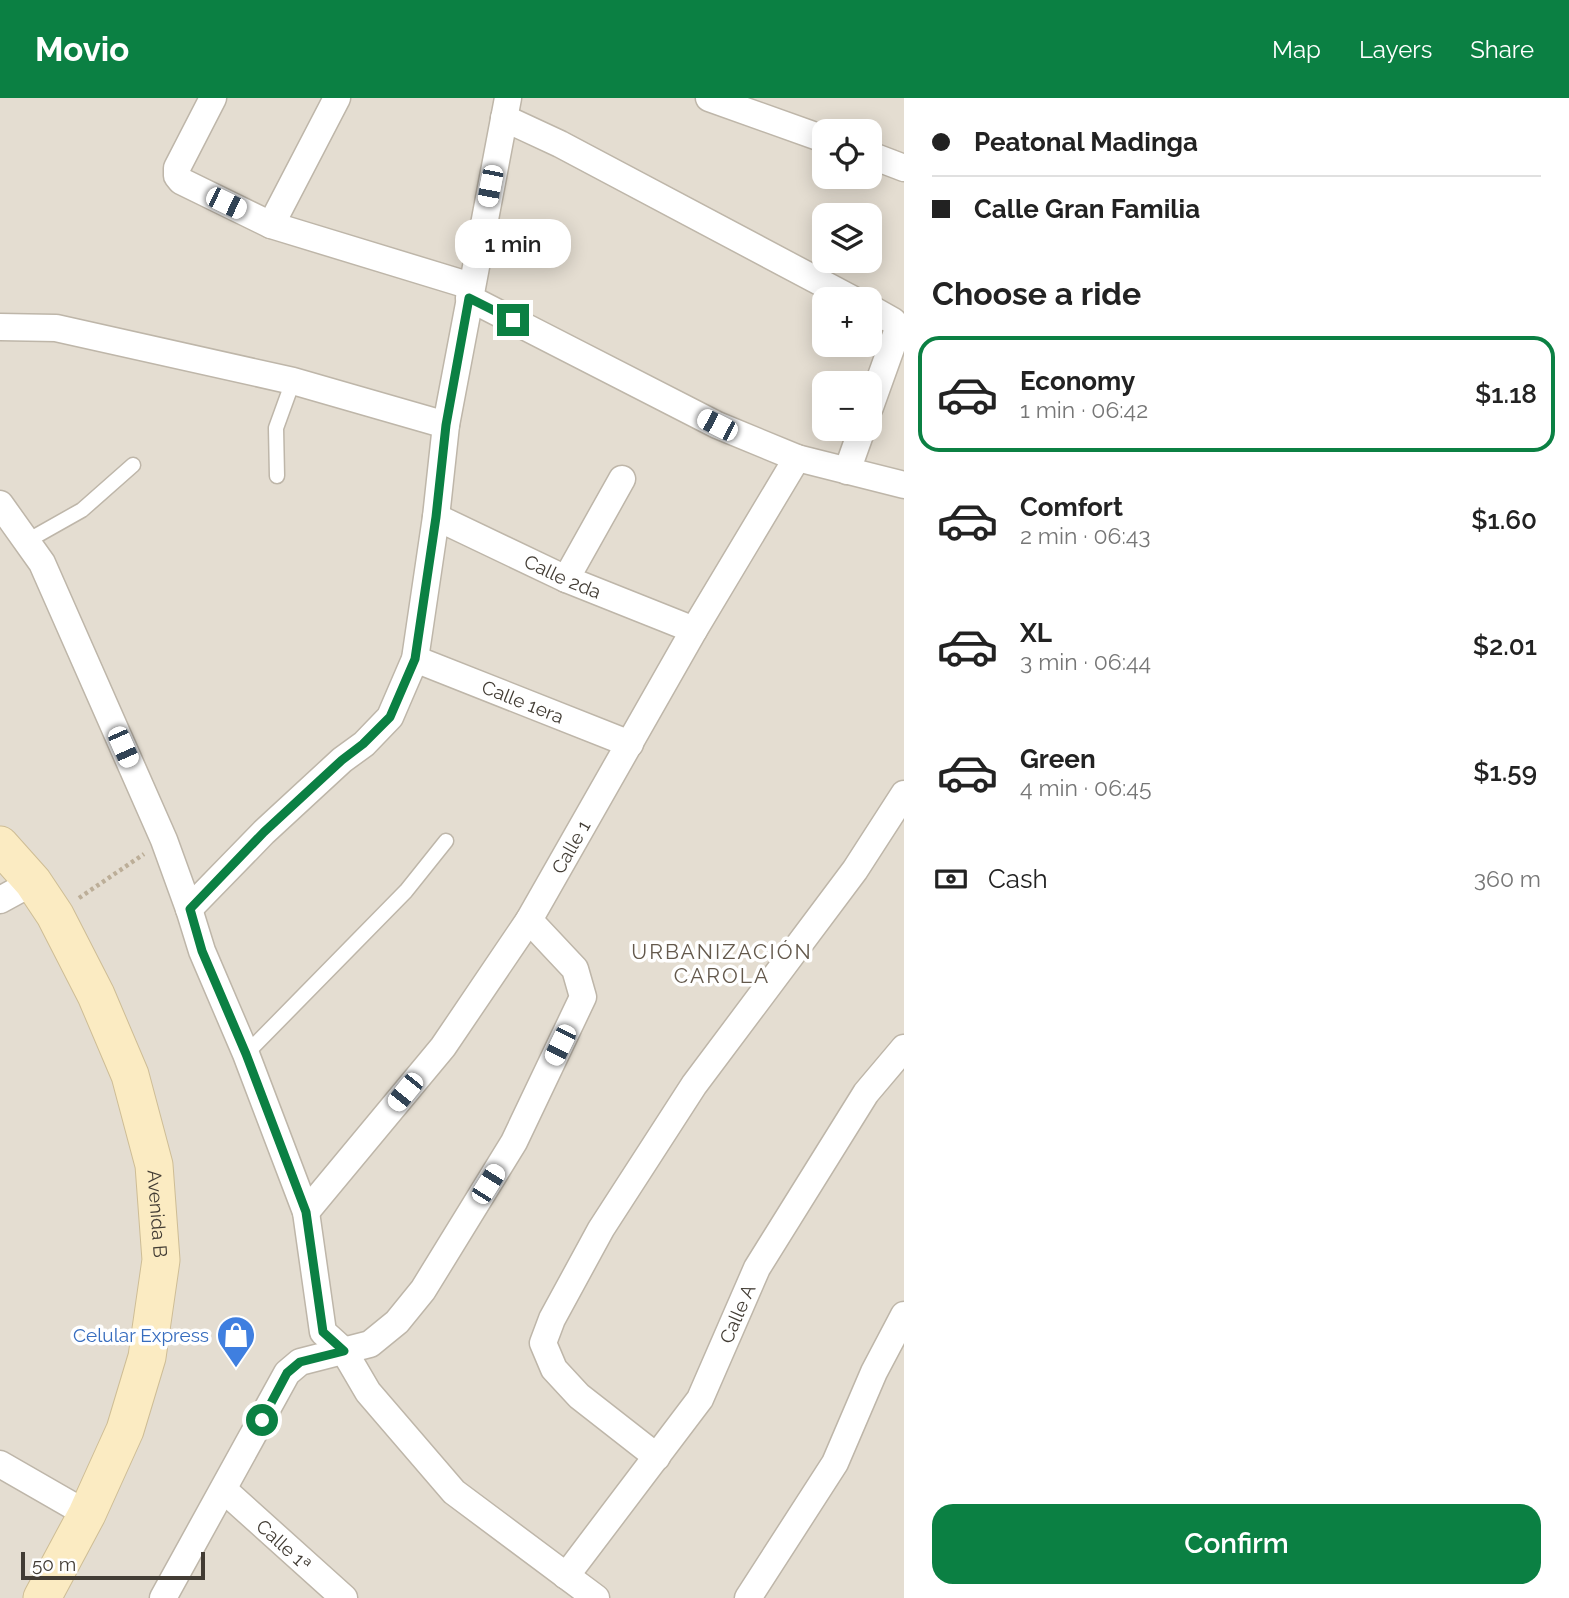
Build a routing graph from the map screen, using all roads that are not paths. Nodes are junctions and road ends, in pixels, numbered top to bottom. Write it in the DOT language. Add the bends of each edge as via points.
graph roads {
  1 [pos="213,98"];
  2 [pos="337,98"];
  3 [pos="709,98"];
  4 [pos="506,108"];
  5 [pos="812,135"];
  6 [pos="882,160"];
  7 [pos="904,168"];
  8 [pos="271,225"];
  9 [pos="829,287"];
  10 [pos="470,292"];
  11 [pos="882,315"];
  12 [pos="0,327"];
  13 [pos="882,374"];
  14 [pos="293,380"];
  15 [pos="446,425"];
  16 [pos="858,441"];
  17 [pos="797,458"];
  18 [pos="133,465"];
  19 [pos="847,471"];
  20 [pos="277,476"];
  21 [pos="622,479"];
  22 [pos="904,485"];
  23 [pos="0,504"];
  24 [pos="436,517"];
  25 [pos="27,541"];
  26 [pos="566,579"];
  27 [pos="694,630"];
  28 [pos="415,659"];
  29 [pos="630,744"];
  30 [pos="904,794"];
  31 [pos="446,841"];
  32 [pos="0,845"];
  33 [pos="33,882"];
  34 [pos="0,900"];
  35 [pos="190,909"];
  36 [pos="529,920"];
  37 [pos="904,1048"];
  38 [pos="246,1054"];
  39 [pos="306,1212"];
  40 [pos="904,1315"];
  41 [pos="344,1351"];
  42 [pos="657,1457"];
  43 [pos="0,1464"];
  44 [pos="224,1490"];
  45 [pos="87,1514"];
  46 [pos="566,1576"];
  47 [pos="42,1598"];
  48 [pos="163,1598"];
  49 [pos="344,1598"];
  50 [pos="596,1598"];
  51 [pos="748,1598"];
  1 -- 8 [label="street" via="177,176"];
  2 -- 8 [label="street"];
  3 -- 5 [label="street"];
  4 -- 9 [label="street" via="572,151"];
  4 -- 10 [label="street"];
  6 -- 7 [label="street"];
  8 -- 10 [label="street"];
  10 -- 15 [label="street"];
  10 -- 17 [label="street" via="717,425"];
  11 -- 13 [label="street" via="898,329"];
  12 -- 14 [label="street" via="56,328"];
  14 -- 15 [label="street"];
  14 -- 20 [label="lane" via="276,428"];
  15 -- 24 [label="street"];
  16 -- 19 [label="street"];
  17 -- 19 [label="street"];
  17 -- 27 [label="street, Calle 1"];
  18 -- 25 [label="lane" via="82,510"];
  19 -- 22 [label="street"];
  21 -- 26 [label="street"];
  23 -- 25 [label="street"];
  24 -- 26 [label="street, Calle 2da"];
  24 -- 28 [label="street"];
  25 -- 35 [label="street" via="68,619"];
  26 -- 27 [label="street, Calle 2da"];
  27 -- 29 [label="street, Calle 1"];
  28 -- 29 [label="street, Calle 1era"];
  28 -- 35 [label="street" via="390,717 264,832"];
  29 -- 36 [label="street, Calle 1"];
  30 -- 42 [label="street" via="855,870 694,1085 601,1229 547,1331 543,1343 554,1369 579,1396"];
  31 -- 38 [label="lane" via="406,891"];
  32 -- 33 [label="main road, Avenida B"];
  33 -- 34 [label="street"];
  33 -- 45 [label="main road, Avenida B" via="96,995 130,1075 154,1165 161,1260 148,1357 125,1430"];
  35 -- 38 [label="street" via="202,951"];
  36 -- 39 [label="street, Calle 1" via="443,1048"];
  36 -- 41 [label="street" via="575,969 583,997 514,1142 423,1290 397,1322 370,1344"];
  37 -- 42 [label="street, Calle A" via="866,1093 757,1268 700,1399"];
  38 -- 39 [label="street"];
  39 -- 41 [label="street" via="323,1332"];
  40 -- 51 [label="street" via="874,1371 835,1463"];
  41 -- 44 [label="street" via="300,1362 287,1373"];
  41 -- 46 [label="street" via="368,1392 454,1492"];
  42 -- 46 [label="street, Calle A"];
  43 -- 45 [label="street"];
  44 -- 48 [label="street"];
  44 -- 49 [label="street, Calle 1ª"];
  45 -- 47 [label="main road, Avenida B"];
  46 -- 50 [label="street"];
}
